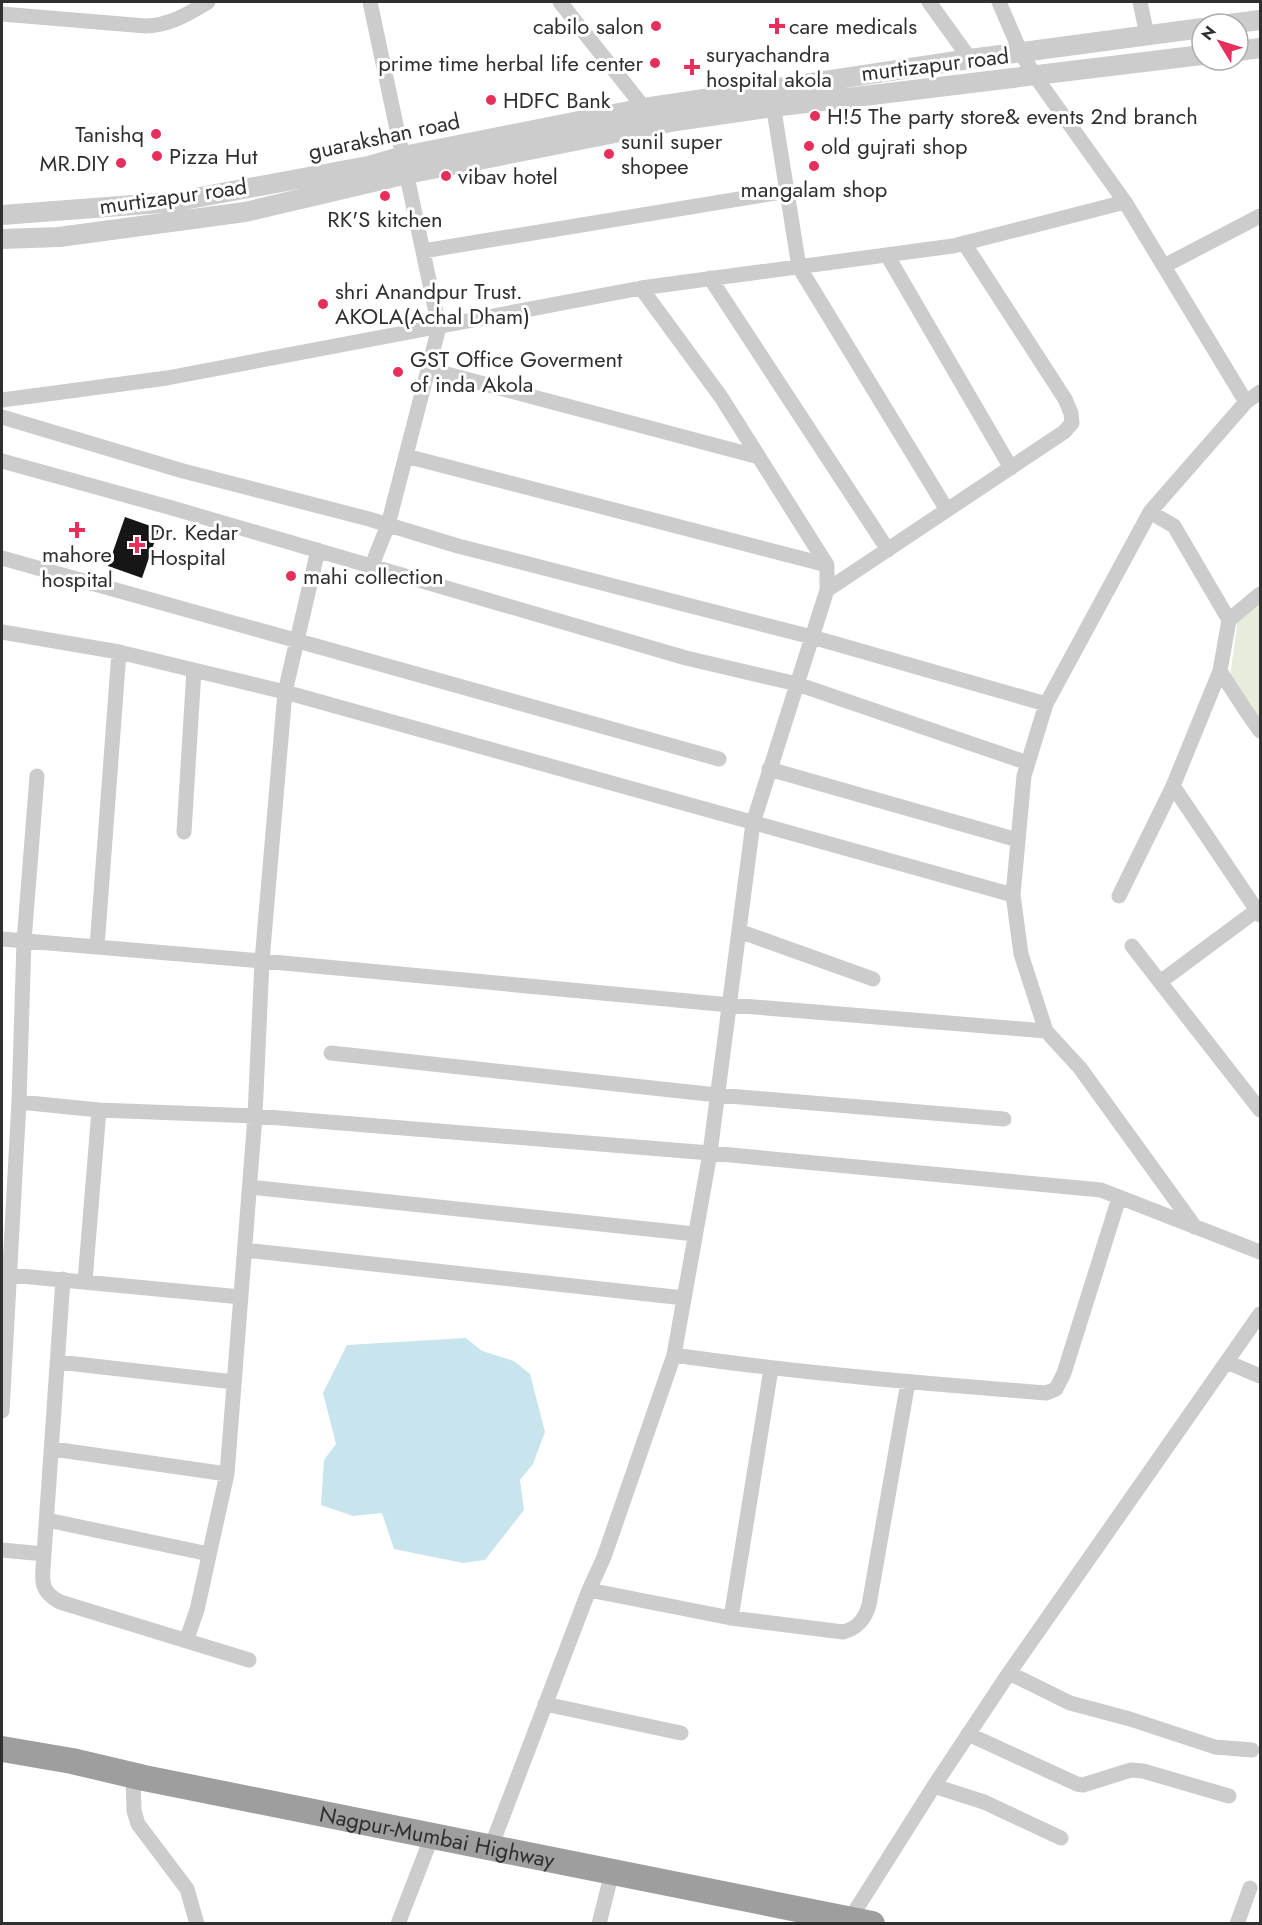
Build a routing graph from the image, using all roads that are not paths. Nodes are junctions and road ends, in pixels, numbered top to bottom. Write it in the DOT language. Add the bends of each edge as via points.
graph roads {
  1 [pos="208,2"];
  2 [pos="370,2"];
  3 [pos="560,2"];
  4 [pos="929,2"];
  5 [pos="999,2"];
  6 [pos="1140,2"];
  7 [pos="2,14"];
  8 [pos="1190,30"];
  9 [pos="1147,35"];
  10 [pos="1021,53"];
  11 [pos="1190,57"];
  12 [pos="970,59"];
  13 [pos="1035,76"];
  14 [pos="772,98"];
  15 [pos="644,108"];
  16 [pos="656,125"];
  17 [pos="405,165"];
  18 [pos="788,191"];
  19 [pos="1125,202"];
  20 [pos="2,215"];
  21 [pos="1260,216"];
  22 [pos="2,238"];
  23 [pos="964,243"];
  24 [pos="423,251"];
  25 [pos="887,255"];
  26 [pos="1164,266"];
  27 [pos="799,267"];
  28 [pos="710,278"];
  29 [pos="641,288"];
  30 [pos="439,327"];
  31 [pos="428,369"];
  32 [pos="1260,392"];
  33 [pos="2,400"];
  34 [pos="1246,402"];
  35 [pos="2,417"];
  36 [pos="406,456"];
  37 [pos="759,457"];
  38 [pos="2,461"];
  39 [pos="1011,468"];
  40 [pos="947,510"];
  41 [pos="1150,512"];
  42 [pos="388,525"];
  43 [pos="318,550"];
  44 [pos="888,550"];
  45 [pos="2,558"];
  46 [pos="372,565"];
  47 [pos="827,565"];
  48 [pos="827,590"];
  49 [pos="1260,594"];
  50 [pos="1229,620"];
  51 [pos="2,632"];
  52 [pos="812,637"];
  53 [pos="297,640"];
  54 [pos="119,652"];
  55 [pos="194,670"];
  56 [pos="1220,671"];
  57 [pos="796,684"];
  58 [pos="285,692"];
  59 [pos="1046,704"];
  60 [pos="1260,731"];
  61 [pos="719,759"];
  62 [pos="1028,763"];
  63 [pos="769,769"];
  64 [pos="37,776"];
  65 [pos="1173,786"];
  66 [pos="753,823"];
  67 [pos="184,832"];
  68 [pos="1018,840"];
  69 [pos="1012,895"];
  70 [pos="1119,897"];
  71 [pos="1259,913"];
  72 [pos="739,931"];
  73 [pos="2,939"];
  74 [pos="24,940"];
  75 [pos="1132,946"];
  76 [pos="97,947"];
  77 [pos="262,961"];
  78 [pos="873,979"];
  79 [pos="1160,982"];
  80 [pos="730,1005"];
  81 [pos="1046,1031"];
  82 [pos="331,1053"];
  83 [pos="717,1095"];
  84 [pos="18,1102"];
  85 [pos="99,1110"];
  86 [pos="1260,1110"];
  87 [pos="255,1116"];
  88 [pos="1004,1119"];
  89 [pos="710,1153"];
  90 [pos="250,1187"];
  91 [pos="1119,1198"];
  92 [pos="1195,1227"];
  93 [pos="695,1234"];
  94 [pos="245,1250"];
  95 [pos="1260,1252"];
  96 [pos="10,1275"];
  97 [pos="63,1279"];
  98 [pos="85,1281"];
  99 [pos="241,1297"];
  100 [pos="684,1298"];
  101 [pos="1260,1314"];
  102 [pos="4,1332"];
  103 [pos="674,1355"];
  104 [pos="58,1362"];
  105 [pos="1227,1362"];
  106 [pos="771,1369"];
  107 [pos="1260,1376"];
  108 [pos="234,1382"];
  109 [pos="908,1382"];
  110 [pos="2,1411"];
  111 [pos="53,1449"];
  112 [pos="227,1474"];
  113 [pos="47,1520"];
  114 [pos="2,1550"];
  115 [pos="44,1554"];
  116 [pos="209,1554"];
  117 [pos="589,1590"];
  118 [pos="731,1618"];
  119 [pos="186,1641"];
  120 [pos="249,1660"];
  121 [pos="1009,1673"];
  122 [pos="545,1704"];
  123 [pos="681,1733"];
  124 [pos="969,1734"];
  125 [pos="2,1749"];
  126 [pos="1252,1750"];
  127 [pos="133,1776"];
  128 [pos="934,1786"];
  129 [pos="1229,1796"];
  130 [pos="432,1836"];
  131 [pos="1061,1838"];
  132 [pos="491,1848"];
  133 [pos="612,1872"];
  134 [pos="1250,1888"];
  135 [pos="861,1921"];
  136 [pos="197,1923"];
  137 [pos="398,1923"];
  138 [pos="599,1923"];
  139 [pos="1237,1923"];
  1 -- 7 [label="street" via="177,20 146,26"];
  2 -- 17 [label="street"];
  3 -- 15 [label="street"];
  4 -- 12 [label="street"];
  5 -- 10 [label="street"];
  6 -- 9 [label="street"];
  8 -- 9 [label="street, guarakshan road"];
  9 -- 10 [label="street, guarakshan road"];
  10 -- 12 [label="street, guarakshan road"];
  10 -- 13 [label="street"];
  11 -- 13 [label="street, murtizapur road"];
  12 -- 14 [label="street, guarakshan road"];
  13 -- 14 [label="street, murtizapur road"];
  13 -- 19 [label="street"];
  14 -- 15 [label="street, guarakshan road"];
  14 -- 16 [label="street, murtizapur road"];
  14 -- 18 [label="street"];
  15 -- 16 [label="street"];
  15 -- 17 [label="street, guarakshan road"];
  16 -- 17 [label="street, murtizapur road"];
  17 -- 20 [label="street, guarakshan road" via="368,166 173,202"];
  17 -- 22 [label="street, murtizapur road" via="245,212 59,237"];
  17 -- 24 [label="street"];
  18 -- 24 [label="street"];
  18 -- 27 [label="street"];
  19 -- 23 [label="street"];
  19 -- 26 [label="street"];
  21 -- 26 [label="street"];
  23 -- 25 [label="street"];
  23 -- 39 [label="street" via="1071,413 1072,423 1064,432"];
  24 -- 30 [label="street"];
  25 -- 27 [label="street"];
  25 -- 39 [label="street"];
  26 -- 34 [label="street"];
  27 -- 28 [label="street"];
  27 -- 40 [label="street"];
  28 -- 29 [label="street"];
  28 -- 44 [label="street"];
  29 -- 30 [label="street"];
  29 -- 37 [label="street" via="721,396"];
  30 -- 31 [label="street"];
  30 -- 33 [label="street" via="167,378"];
  31 -- 36 [label="street"];
  31 -- 37 [label="street"];
  32 -- 34 [label="street"];
  34 -- 41 [label="street"];
  35 -- 42 [label="street" via="183,471"];
  36 -- 42 [label="street"];
  36 -- 47 [label="street"];
  37 -- 47 [label="street"];
  38 -- 43 [label="street"];
  39 -- 40 [label="street"];
  40 -- 44 [label="street"];
  41 -- 50 [label="street" via="1174,526"];
  41 -- 59 [label="street"];
  42 -- 46 [label="street"];
  42 -- 52 [label="street"];
  43 -- 46 [label="street"];
  43 -- 53 [label="street"];
  44 -- 48 [label="street"];
  45 -- 53 [label="street"];
  46 -- 57 [label="street" via="686,658"];
  47 -- 48 [label="street"];
  48 -- 52 [label="street"];
  49 -- 50 [label="street"];
  50 -- 56 [label="street"];
  51 -- 54 [label="street"];
  52 -- 57 [label="street"];
  52 -- 59 [label="street"];
  53 -- 58 [label="street"];
  53 -- 61 [label="street"];
  54 -- 55 [label="street"];
  54 -- 76 [label="street"];
  55 -- 58 [label="street"];
  55 -- 67 [label="street"];
  56 -- 60 [label="street"];
  56 -- 65 [label="street"];
  57 -- 62 [label="street"];
  57 -- 63 [label="street"];
  58 -- 66 [label="street"];
  58 -- 77 [label="street"];
  59 -- 62 [label="street"];
  62 -- 68 [label="street"];
  63 -- 66 [label="street"];
  63 -- 68 [label="street"];
  64 -- 74 [label="street"];
  65 -- 70 [label="street"];
  65 -- 71 [label="street"];
  66 -- 69 [label="street"];
  66 -- 72 [label="street"];
  68 -- 69 [label="street"];
  69 -- 81 [label="street" via="1020,954"];
  71 -- 79 [label="street"];
  72 -- 78 [label="street"];
  72 -- 80 [label="street"];
  73 -- 74 [label="street"];
  74 -- 76 [label="street"];
  74 -- 84 [label="street"];
  75 -- 79 [label="street"];
  76 -- 77 [label="street"];
  77 -- 80 [label="street"];
  77 -- 87 [label="street"];
  79 -- 86 [label="street"];
  80 -- 81 [label="street"];
  80 -- 83 [label="street"];
  81 -- 92 [label="street" via="1080,1068"];
  82 -- 83 [label="street"];
  83 -- 88 [label="street"];
  83 -- 89 [label="street"];
  84 -- 85 [label="street"];
  84 -- 96 [label="street"];
  85 -- 87 [label="street"];
  85 -- 98 [label="street"];
  87 -- 89 [label="street"];
  87 -- 90 [label="street"];
  89 -- 91 [label="street" via="1101,1190"];
  89 -- 93 [label="street"];
  90 -- 93 [label="street"];
  90 -- 94 [label="street"];
  91 -- 92 [label="street"];
  91 -- 109 [label="street" via="1056,1389 1046,1393"];
  92 -- 95 [label="street"];
  93 -- 100 [label="street"];
  94 -- 99 [label="street"];
  94 -- 100 [label="street"];
  96 -- 97 [label="street"];
  96 -- 102 [label="street"];
  97 -- 98 [label="street"];
  97 -- 104 [label="street"];
  98 -- 99 [label="street"];
  99 -- 108 [label="street"];
  100 -- 103 [label="street"];
  101 -- 105 [label="street"];
  102 -- 110 [label="street"];
  103 -- 106 [label="street"];
  103 -- 117 [label="street"];
  104 -- 108 [label="street"];
  104 -- 111 [label="street"];
  105 -- 107 [label="street"];
  105 -- 121 [label="street"];
  106 -- 109 [label="street"];
  106 -- 118 [label="street"];
  108 -- 112 [label="street"];
  109 -- 118 [label="street" via="869,1605 860,1624 843,1632"];
  111 -- 112 [label="street"];
  111 -- 113 [label="street"];
  112 -- 116 [label="street"];
  113 -- 115 [label="street"];
  113 -- 116 [label="street"];
  114 -- 115 [label="street"];
  115 -- 119 [label="street" via="43,1585 51,1598"];
  116 -- 119 [label="street"];
  117 -- 118 [label="street"];
  117 -- 122 [label="street"];
  119 -- 120 [label="street"];
  121 -- 124 [label="street"];
  121 -- 126 [label="street" via="1070,1703 1215,1747"];
  122 -- 123 [label="street"];
  122 -- 132 [label="street"];
  124 -- 128 [label="street"];
  124 -- 129 [label="street" via="1077,1784 1137,1770"];
  125 -- 127 [label="highway, Nagpur-Mumbai Highway"];
  127 -- 130 [label="highway, Nagpur-Mumbai Highway"];
  127 -- 136 [label="street" via="138,1824 187,1889"];
  128 -- 131 [label="street" via="984,1802"];
  128 -- 135 [label="street"];
  130 -- 132 [label="highway, Nagpur-Mumbai Highway"];
  130 -- 137 [label="street"];
  132 -- 133 [label="highway, Nagpur-Mumbai Highway"];
  133 -- 135 [label="highway, Nagpur-Mumbai Highway"];
  133 -- 138 [label="street"];
  134 -- 139 [label="street"];
}
